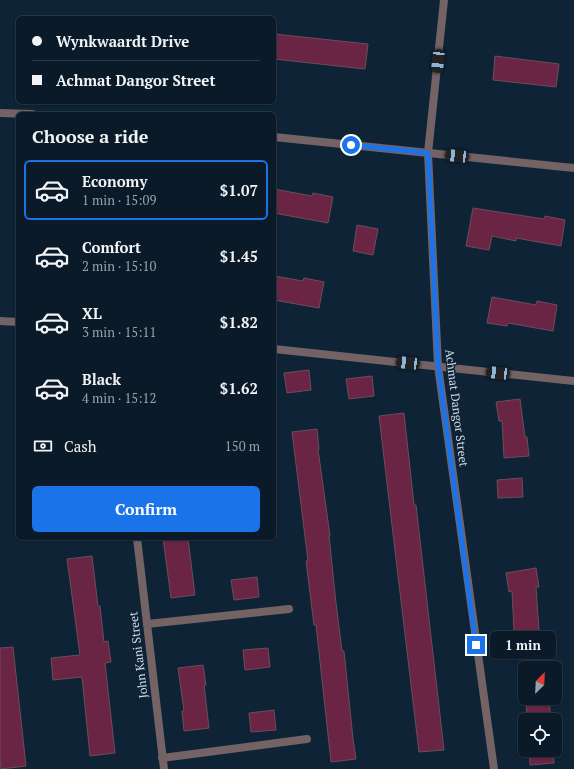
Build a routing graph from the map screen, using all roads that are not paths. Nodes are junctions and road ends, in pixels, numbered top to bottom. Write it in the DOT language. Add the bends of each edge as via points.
graph roads {
  1 [pos="444,0"];
  2 [pos="0,113"];
  3 [pos="16,114"];
  4 [pos="276,137"];
  5 [pos="428,153"];
  6 [pos="574,168"];
  7 [pos="0,321"];
  8 [pos="16,322"];
  9 [pos="276,349"];
  10 [pos="438,366"];
  11 [pos="574,381"];
  12 [pos="137,540"];
  13 [pos="289,609"];
  14 [pos="147,624"];
  15 [pos="307,739"];
  16 [pos="162,758"];
  17 [pos="164,769"];
  18 [pos="494,769"];
  1 -- 5 [label="street, Achmat Dangor Street"];
  2 -- 3 [label="street"];
  4 -- 5 [label="street"];
  5 -- 6 [label="street"];
  5 -- 10 [label="street, Achmat Dangor Street"];
  7 -- 8 [label="street"];
  9 -- 10 [label="street"];
  10 -- 11 [label="street"];
  10 -- 18 [label="street, Achmat Dangor Street"];
  12 -- 14 [label="street, John Kani Street"];
  13 -- 14 [label="street"];
  14 -- 16 [label="street, John Kani Street"];
  15 -- 16 [label="street"];
  16 -- 17 [label="street, John Kani Street"];
}
